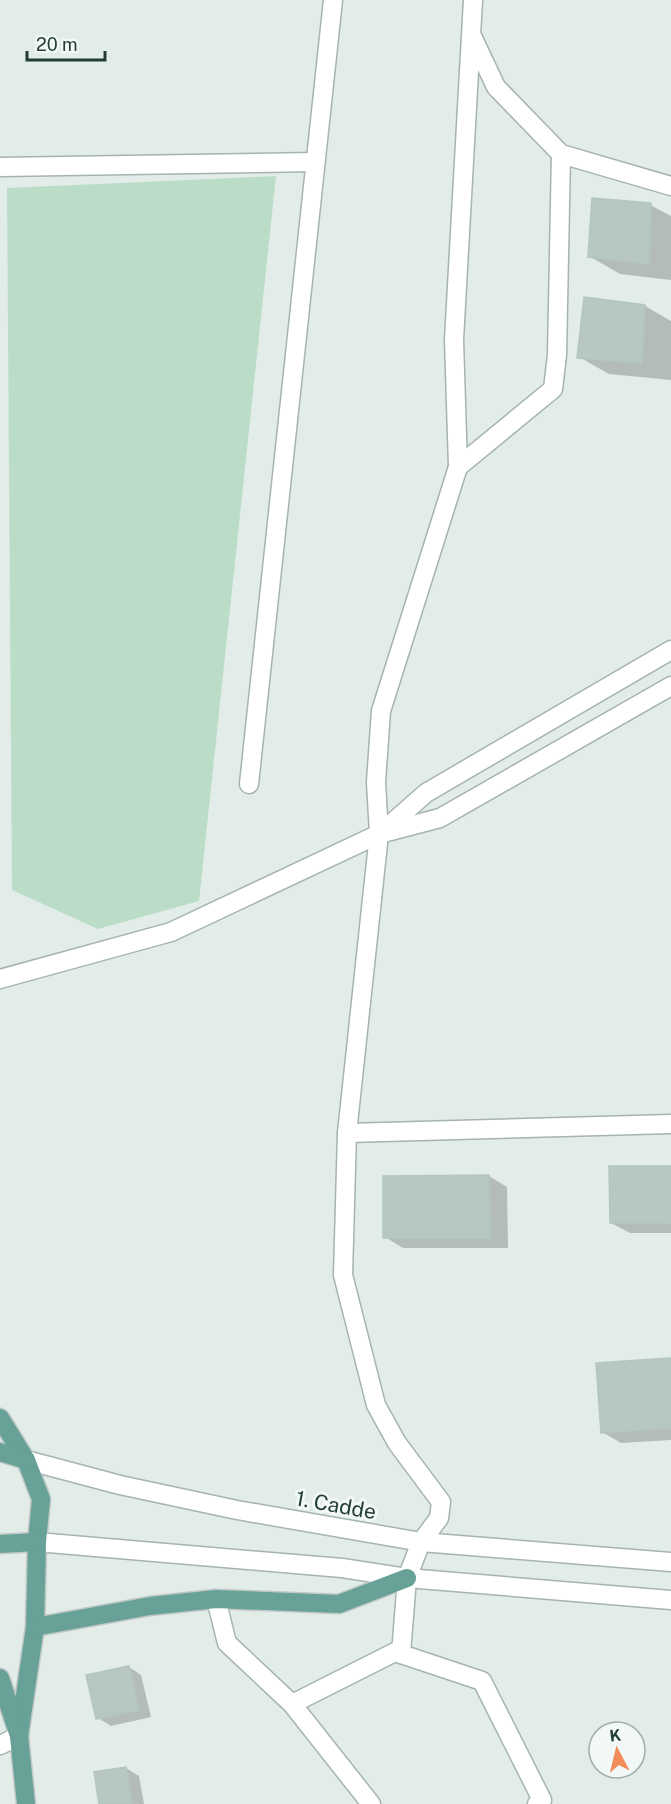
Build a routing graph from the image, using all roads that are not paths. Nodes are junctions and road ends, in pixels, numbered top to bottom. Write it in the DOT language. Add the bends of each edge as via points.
graph roads {
  1 [pos="333,0"];
  2 [pos="473,0"];
  3 [pos="471,34"];
  4 [pos="561,154"];
  5 [pos="315,162"];
  6 [pos="0,167"];
  7 [pos="671,186"];
  8 [pos="458,467"];
  9 [pos="671,650"];
  10 [pos="671,686"];
  11 [pos="249,784"];
  12 [pos="379,834"];
  13 [pos="0,979"];
  14 [pos="671,1124"];
  15 [pos="347,1133"];
  16 [pos="0,1418"];
  17 [pos="0,1452"];
  18 [pos="26,1460"];
  19 [pos="37,1542"];
  20 [pos="421,1542"];
  21 [pos="0,1544"];
  22 [pos="671,1562"];
  23 [pos="407,1578"];
  24 [pos="216,1599"];
  25 [pos="671,1600"];
  26 [pos="35,1627"];
  27 [pos="401,1654"];
  28 [pos="0,1678"];
  29 [pos="292,1704"];
  30 [pos="19,1736"];
  31 [pos="0,1745"];
  32 [pos="26,1804"];
  33 [pos="371,1804"];
  34 [pos="537,1804"];
  1 -- 5 [label="street"];
  2 -- 3 [label="street"];
  3 -- 4 [label="street" via="496,87"];
  3 -- 8 [label="street" via="454,340"];
  4 -- 7 [label="street"];
  4 -- 8 [label="street" via="558,355 553,389"];
  5 -- 6 [label="street"];
  5 -- 11 [label="street"];
  8 -- 12 [label="street" via="381,711 376,782"];
  9 -- 12 [label="street" via="426,793"];
  10 -- 12 [label="street" via="440,818"];
  12 -- 13 [label="street" via="171,932"];
  12 -- 15 [label="street"];
  14 -- 15 [label="street"];
  15 -- 20 [label="street" via="343,1275 376,1405 441,1502 439,1518"];
  16 -- 18 [label="main road"];
  17 -- 18 [label="main road, 1. Cadde"];
  18 -- 19 [label="main road" via="41,1499"];
  18 -- 20 [label="street, 1. Cadde" via="237,1510"];
  19 -- 21 [label="main road"];
  19 -- 23 [label="street" via="342,1568"];
  19 -- 26 [label="main road"];
  20 -- 22 [label="street, 1. Cadde"];
  20 -- 23 [label="street"];
  23 -- 24 [label="main road" via="339,1604"];
  23 -- 25 [label="street"];
  23 -- 27 [label="street"];
  24 -- 26 [label="main road" via="150,1606"];
  24 -- 29 [label="street" via="227,1643"];
  26 -- 30 [label="main road"];
  27 -- 29 [label="street" via="394,1652"];
  27 -- 34 [label="street" via="482,1681 542,1800"];
  28 -- 30 [label="main road"];
  29 -- 33 [label="street"];
  30 -- 31 [label="street"];
  30 -- 32 [label="main road"];
}
